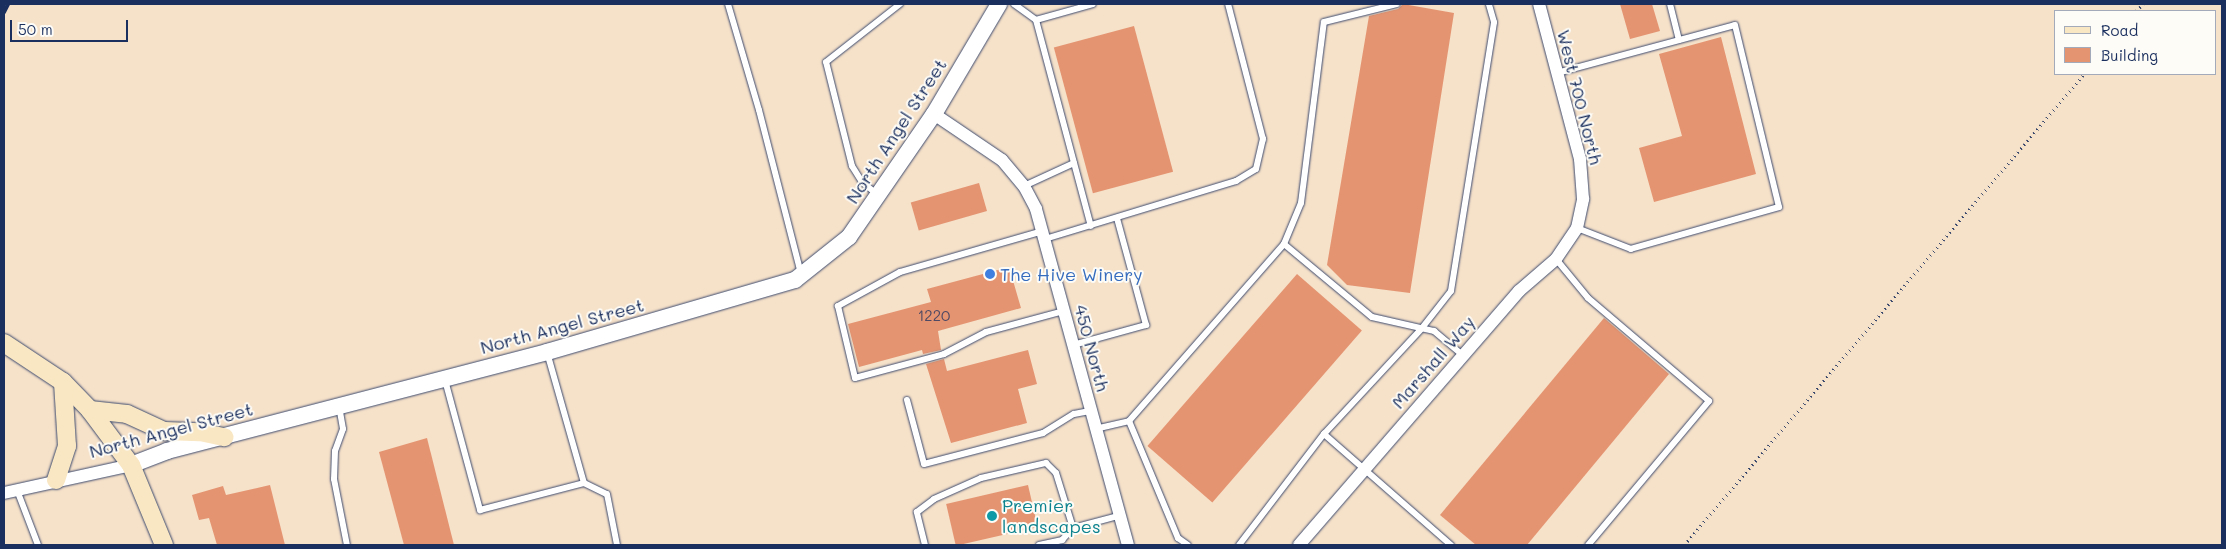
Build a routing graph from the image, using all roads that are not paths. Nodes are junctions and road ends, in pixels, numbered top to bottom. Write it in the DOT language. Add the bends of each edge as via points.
graph roads {
  1 [pos="728,4"];
  2 [pos="900,4"];
  3 [pos="999,4"];
  4 [pos="1014,4"];
  5 [pos="1093,4"];
  6 [pos="1228,4"];
  7 [pos="1397,4"];
  8 [pos="1489,4"];
  9 [pos="1538,4"];
  10 [pos="1670,4"];
  11 [pos="1036,20"];
  12 [pos="1679,40"];
  13 [pos="1557,73"];
  14 [pos="934,114"];
  15 [pos="1074,162"];
  16 [pos="1024,186"];
  17 [pos="878,195"];
  18 [pos="1583,199"];
  19 [pos="1117,218"];
  20 [pos="1091,226"];
  21 [pos="1578,228"];
  22 [pos="1044,235"];
  23 [pos="1284,244"];
  24 [pos="1556,260"];
  25 [pos="802,275"];
  26 [pos="1064,311"];
  27 [pos="1422,328"];
  28 [pos="4,343"];
  29 [pos="1073,344"];
  30 [pos="547,352"];
  31 [pos="1463,355"];
  32 [pos="444,379"];
  33 [pos="63,382"];
  34 [pos="907,400"];
  35 [pos="339,405"];
  36 [pos="90,410"];
  37 [pos="1090,411"];
  38 [pos="1129,421"];
  39 [pos="1095,429"];
  40 [pos="1324,434"];
  41 [pos="224,437"];
  42 [pos="131,465"];
  43 [pos="1364,467"];
  44 [pos="56,480"];
  45 [pos="584,483"];
  46 [pos="17,490"];
  47 [pos="4,493"];
  48 [pos="1118,516"];
  49 [pos="1073,528"];
  50 [pos="38,545"];
  51 [pos="164,545"];
  52 [pos="347,545"];
  53 [pos="617,545"];
  54 [pos="925,545"];
  55 [pos="1039,545"];
  56 [pos="1128,545"];
  57 [pos="1188,545"];
  58 [pos="1239,545"];
  59 [pos="1299,545"];
  60 [pos="1451,545"];
  61 [pos="1588,545"];
  1 -- 25 [label="lane"];
  2 -- 17 [label="lane" via="826,62 852,166 862,182"];
  3 -- 14 [label="street, North Angel Street"];
  4 -- 11 [label="lane"];
  5 -- 11 [label="lane"];
  6 -- 19 [label="lane" via="1263,139 1256,169 1236,181"];
  7 -- 23 [label="lane" via="1324,22 1301,203"];
  8 -- 27 [label="lane" via="1494,22 1451,292"];
  9 -- 13 [label="street, West 700 North"];
  10 -- 12 [label="lane"];
  11 -- 15 [label="lane"];
  12 -- 13 [label="lane"];
  12 -- 21 [label="lane" via="1735,25 1779,207 1631,249"];
  13 -- 18 [label="street, West 700 North" via="1580,158"];
  14 -- 16 [label="street, 450 North" via="1002,160"];
  14 -- 17 [label="street, North Angel Street"];
  15 -- 16 [label="lane"];
  15 -- 20 [label="lane"];
  16 -- 22 [label="street, 450 North"];
  17 -- 25 [label="street, North Angel Street" via="849,237"];
  18 -- 21 [label="street, Marshall Way"];
  19 -- 20 [label="lane"];
  19 -- 29 [label="lane" via="1146,325"];
  20 -- 22 [label="lane"];
  21 -- 24 [label="street, Marshall Way"];
  22 -- 26 [label="street, 450 North"];
  22 -- 26 [label="lane" via="900,272 838,306 856,378 944,354 986,332"];
  23 -- 27 [label="lane" via="1372,317"];
  23 -- 38 [label="lane"];
  24 -- 31 [label="street, Marshall Way" via="1519,291"];
  24 -- 61 [label="lane" via="1588,298 1709,401"];
  25 -- 30 [label="street, North Angel Street" via="754,294"];
  26 -- 29 [label="street, 450 North"];
  27 -- 31 [label="lane" via="1434,331"];
  27 -- 40 [label="lane"];
  28 -- 33 [label="main road"];
  29 -- 37 [label="street, 450 North"];
  30 -- 32 [label="street, North Angel Street"];
  30 -- 45 [label="lane"];
  31 -- 43 [label="street, Marshall Way"];
  32 -- 35 [label="street, North Angel Street"];
  32 -- 45 [label="lane" via="480,510"];
  33 -- 36 [label="main road"];
  33 -- 44 [label="main road" via="67,446"];
  34 -- 37 [label="lane" via="924,464 1043,433 1074,414"];
  35 -- 41 [label="street, North Angel Street"];
  35 -- 52 [label="lane" via="343,429 335,451 334,479"];
  36 -- 41 [label="main road" via="127,414 164,431 200,432"];
  36 -- 42 [label="main road"];
  37 -- 39 [label="street, 450 North"];
  38 -- 39 [label="lane"];
  38 -- 57 [label="lane" via="1178,538"];
  39 -- 48 [label="street, 450 North"];
  40 -- 43 [label="lane"];
  40 -- 58 [label="lane"];
  41 -- 42 [label="street, North Angel Street" via="167,451"];
  42 -- 44 [label="street, North Angel Street"];
  42 -- 51 [label="main road"];
  43 -- 59 [label="street, Marshall Way"];
  43 -- 60 [label="lane"];
  44 -- 46 [label="street, North Angel Street"];
  45 -- 53 [label="lane" via="607,494"];
  46 -- 47 [label="street, North Angel Street"];
  46 -- 50 [label="lane"];
  48 -- 49 [label="lane"];
  48 -- 56 [label="street, 450 North"];
  49 -- 54 [label="lane" via="1056,473 1046,463 981,478 934,499 917,512"];
  49 -- 55 [label="lane" via="1062,540"];
}
